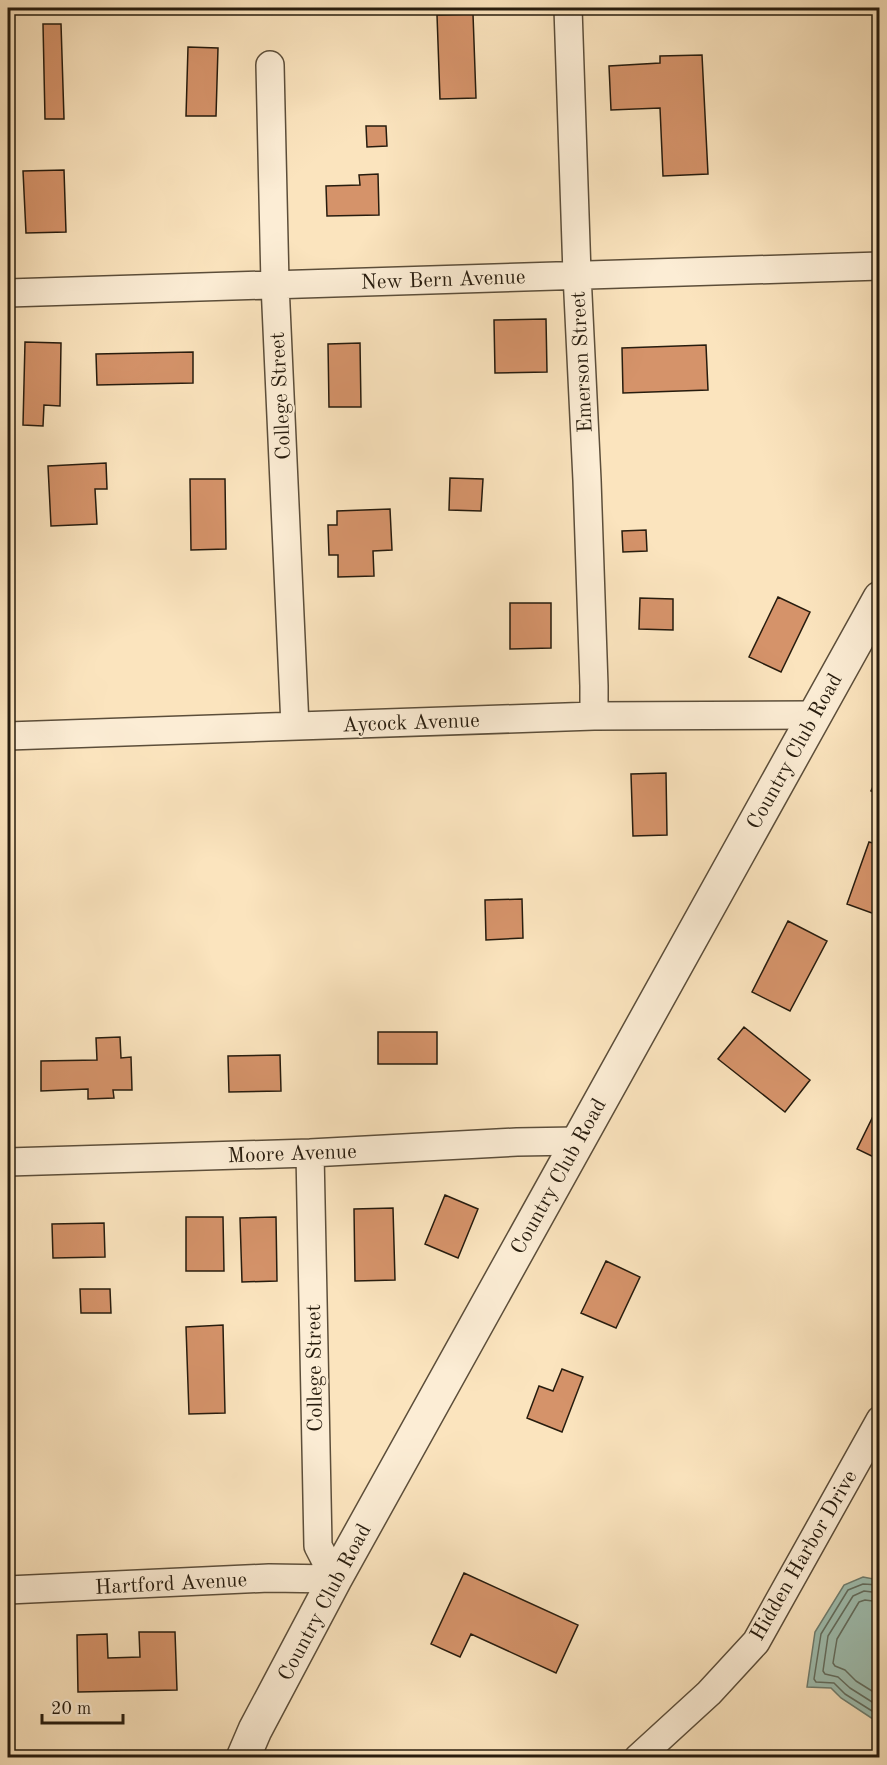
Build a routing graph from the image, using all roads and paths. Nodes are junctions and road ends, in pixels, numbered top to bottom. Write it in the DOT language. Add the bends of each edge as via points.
graph roads {
  1 [pos="568,8"];
  2 [pos="270,65"];
  3 [pos="879,266"];
  4 [pos="577,274"];
  5 [pos="275,284"];
  6 [pos="8,293"];
  7 [pos="879,598"];
  8 [pos="814,715"];
  9 [pos="594,716"];
  10 [pos="295,726"];
  11 [pos="8,736"];
  12 [pos="577,1141"];
  13 [pos="310,1153"];
  14 [pos="8,1162"];
  15 [pos="879,1420"];
  16 [pos="335,1579"];
  17 [pos="8,1590"];
  18 [pos="243,1758"];
  19 [pos="638,1758"];
  1 -- 4 [label="street, Emerson Street"];
  2 -- 5 [label="street, College Street"];
  3 -- 4 [label="street, New Bern Avenue"];
  4 -- 5 [label="street, New Bern Avenue"];
  4 -- 9 [label="street, Emerson Street"];
  5 -- 6 [label="street, New Bern Avenue"];
  5 -- 10 [label="street, College Street"];
  7 -- 8 [label="street, Country Club Road"];
  8 -- 9 [label="street, Aycock Avenue"];
  8 -- 12 [label="street, Country Club Road"];
  9 -- 10 [label="street, Aycock Avenue"];
  10 -- 11 [label="street, Aycock Avenue"];
  12 -- 13 [label="street, Moore Avenue"];
  12 -- 16 [label="street, Country Club Road"];
  13 -- 14 [label="street, Moore Avenue"];
  13 -- 16 [label="street, College Street" via="318,1546"];
  15 -- 19 [label="street, Hidden Harbor Drive" via="756,1642 709,1693"];
  16 -- 17 [label="street, Hartford Avenue" via="269,1578"];
  16 -- 18 [label="street, Country Club Road"];
}
